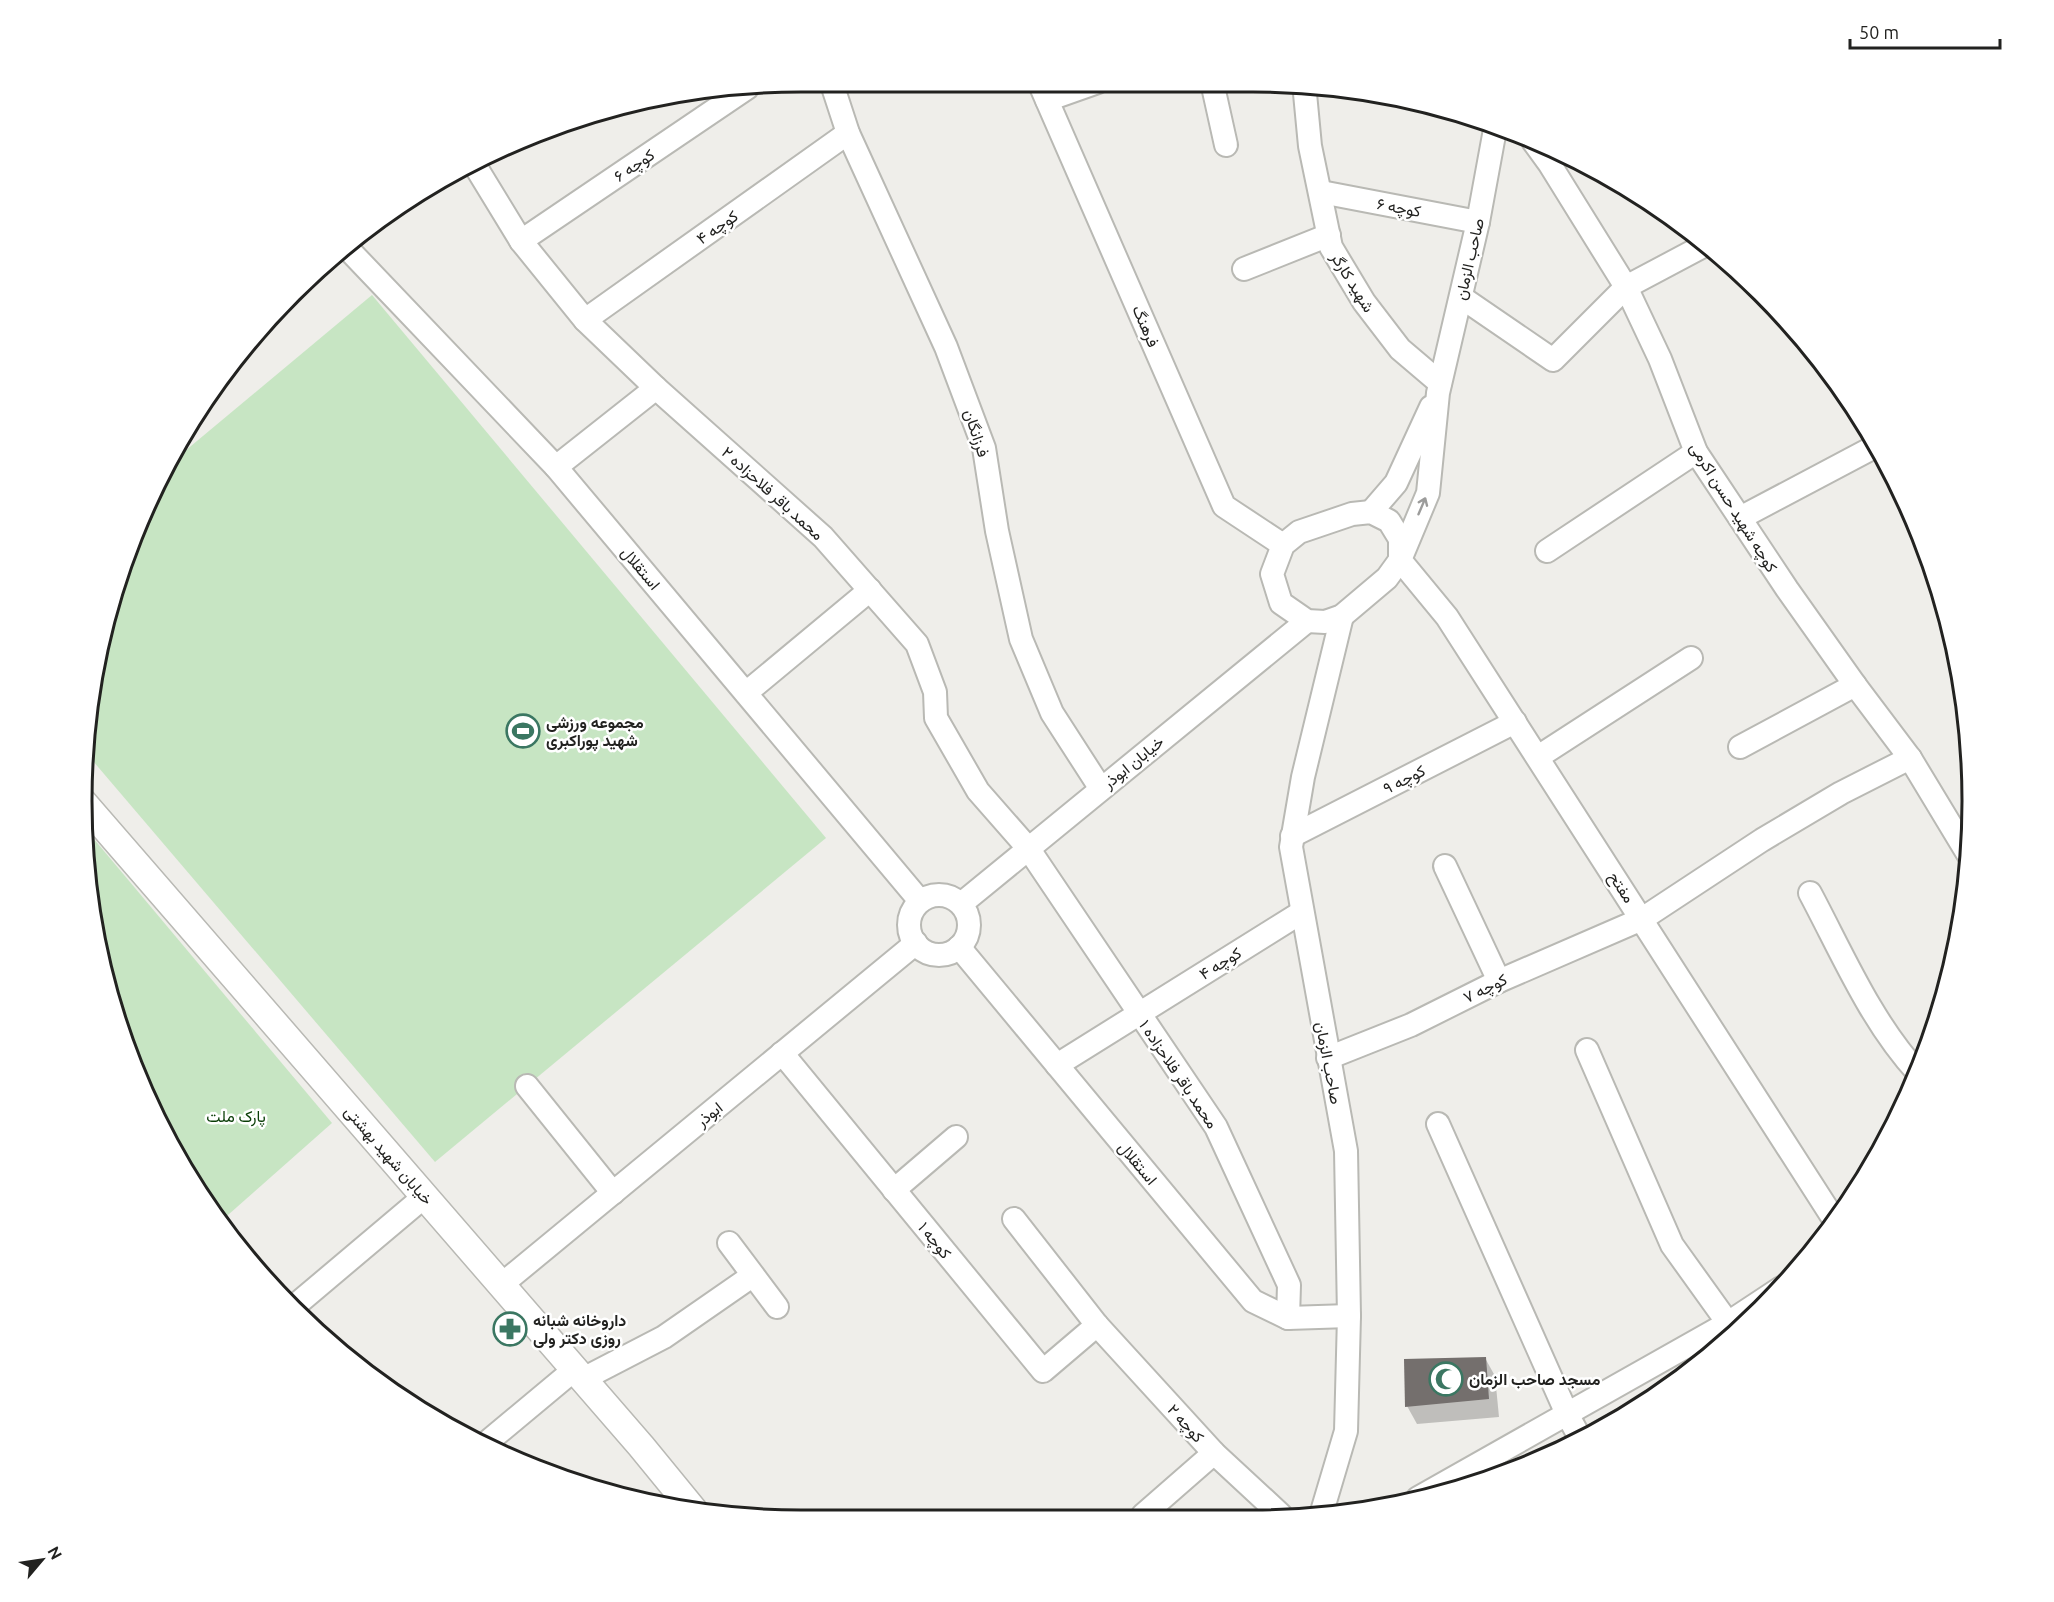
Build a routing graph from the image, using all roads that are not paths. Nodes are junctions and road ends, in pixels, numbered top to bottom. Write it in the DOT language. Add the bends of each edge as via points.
graph roads {
  1 [pos="835,92"];
  2 [pos="1043,92"];
  3 [pos="1214,92"];
  4 [pos="1305,94"];
  5 [pos="737,95"];
  6 [pos="848,133"];
  7 [pos="1494,134"];
  8 [pos="1226,145"];
  9 [pos="1542,154"];
  10 [pos="478,170"];
  11 [pos="1321,192"];
  12 [pos="1478,222"];
  13 [pos="1329,235"];
  14 [pos="521,242"];
  15 [pos="1698,249"];
  16 [pos="351,253"];
  17 [pos="1244,270"];
  18 [pos="1626,288"];
  19 [pos="1461,297"];
  20 [pos="585,320"];
  21 [pos="656,388"];
  22 [pos="1439,388"];
  23 [pos="1869,450"];
  24 [pos="1696,452"];
  25 [pos="556,467"];
  26 [pos="1371,512"];
  27 [pos="1740,518"];
  28 [pos="1283,545"];
  29 [pos="1547,551"];
  30 [pos="1400,560"];
  31 [pos="870,590"];
  32 [pos="1342,616"];
  33 [pos="1307,621"];
  34 [pos="1691,658"];
  35 [pos="1855,686"];
  36 [pos="746,693"];
  37 [pos="1515,722"];
  38 [pos="1740,747"];
  39 [pos="1538,757"];
  40 [pos="1910,758"];
  41 [pos="1101,789"];
  42 [pos="92,813"];
  43 [pos="1293,837"];
  44 [pos="1961,843"];
  45 [pos="1028,848"];
  46 [pos="1445,866"];
  47 [pos="1810,893"];
  48 [pos="920,901"];
  49 [pos="961,904"];
  50 [pos="1302,912"];
  51 [pos="1642,918"];
  52 [pos="916,944"];
  53 [pos="959,947"];
  54 [pos="1498,981"];
  55 [pos="1138,1013"];
  56 [pos="1587,1050"];
  57 [pos="782,1053"];
  58 [pos="1328,1058"];
  59 [pos="1057,1065"];
  60 [pos="1911,1065"];
  61 [pos="526,1086"];
  62 [pos="1438,1124"];
  63 [pos="956,1137"];
  64 [pos="894,1190"];
  65 [pos="613,1193"];
  66 [pos="425,1196"];
  67 [pos="1830,1213"];
  68 [pos="1014,1219"];
  69 [pos="729,1243"];
  70 [pos="753,1276"];
  71 [pos="501,1285"];
  72 [pos="299,1303"];
  73 [pos="777,1307"];
  74 [pos="1747,1310"];
  75 [pos="1349,1316"];
  76 [pos="1288,1318"];
  77 [pos="1728,1323"];
  78 [pos="1097,1325"];
  79 [pos="579,1374"];
  80 [pos="1567,1414"];
  81 [pos="1577,1432"];
  82 [pos="492,1439"];
  83 [pos="1214,1453"];
  84 [pos="1442,1485"];
  85 [pos="685,1500"];
  86 [pos="1324,1506"];
  87 [pos="1155,1510"];
  88 [pos="1275,1510"];
  1 -- 6 [label="street, فرزانگان"];
  2 -- 28 [label="street, فرهنگ" via="1224,506"];
  3 -- 8 [label="street"];
  4 -- 11 [label="street, شهید کارگر" via="1310,146"];
  5 -- 14 [label="street, کوچه ۶"];
  6 -- 20 [label="street, کوچه ۴"];
  6 -- 41 [label="street, فرزانگان" via="946,347 984,448 997,531 1021,639 1052,713"];
  7 -- 12 [label="street, صاحب الزمان"];
  9 -- 18 [label="street, کوچه شهید حسن اکرمی"];
  10 -- 14 [label="street, محمد باقر فلاحزاده ۲"];
  11 -- 12 [label="street, کوچه ۶"];
  11 -- 13 [label="street, شهید کارگر"];
  12 -- 19 [label="street, صاحب الزمان"];
  13 -- 17 [label="street"];
  13 -- 22 [label="street, شهید کارگر" via="1331,247 1371,312 1400,349"];
  14 -- 20 [label="street, محمد باقر فلاحزاده ۲"];
  15 -- 18 [label="street"];
  16 -- 25 [label="street, استقلال"];
  18 -- 19 [label="street" via="1553,360"];
  18 -- 24 [label="street, کوچه شهید حسن اکرمی" via="1660,359"];
  19 -- 22 [label="street, صاحب الزمان"];
  20 -- 21 [label="street, محمد باقر فلاحزاده ۲"];
  21 -- 25 [label="street"];
  21 -- 31 [label="street, محمد باقر فلاحزاده ۲" via="823,537"];
  22 -- 26 [label="street" via="1396,483"];
  30 -- 22 [label="street, one-way" via="1428,493"];
  23 -- 27 [label="street"];
  24 -- 27 [label="street, کوچه شهید حسن اکرمی"];
  24 -- 29 [label="street"];
  25 -- 36 [label="street, استقلال"];
  26 -- 28 [label="street" via="1352,514 1299,532"];
  26 -- 30 [label="street" via="1389,521 1400,539"];
  27 -- 35 [label="street, کوچه شهید حسن اکرمی"];
  28 -- 33 [label="street" via="1272,574 1281,603"];
  30 -- 32 [label="street" via="1387,578"];
  30 -- 37 [label="street, مفتح" via="1447,617"];
  31 -- 36 [label="street"];
  31 -- 45 [label="street, محمد باقر فلاحزاده ۲" via="917,644 935,692 936,718 978,791"];
  32 -- 33 [label="street" via="1325,622"];
  32 -- 43 [label="street, صاحب الزمان" via="1303,777"];
  33 -- 41 [label="street, خیابان ابوذر"];
  34 -- 39 [label="street"];
  35 -- 38 [label="street"];
  35 -- 40 [label="street, کوچه شهید حسن اکرمی"];
  36 -- 48 [label="street, استقلال"];
  37 -- 39 [label="street, مفتح"];
  37 -- 43 [label="street, کوچه ۹"];
  39 -- 51 [label="street, مفتح"];
  40 -- 44 [label="street, کوچه شهید حسن اکرمی"];
  40 -- 51 [label="street, کوچه ۷" via="1840,793"];
  41 -- 45 [label="street, خیابان ابوذر"];
  42 -- 66 [label="main road, خیابان شهید بهشتی"];
  43 -- 50 [label="street, صاحب الزمان" via="1291,847"];
  45 -- 49 [label="street, خیابان ابوذر"];
  45 -- 55 [label="street, محمد باقر فلاحزاده ۱"];
  46 -- 54 [label="street"];
  47 -- 60 [label="street" via="1877,1020"];
  48 -- 49 [label="street" via="939,894"];
  48 -- 52 [label="street" via="910,915 909,934"];
  49 -- 53 [label="street" via="969,916 969,935"];
  50 -- 55 [label="street, کوچه ۴"];
  50 -- 58 [label="street, صاحب الزمان"];
  51 -- 54 [label="street, کوچه ۷"];
  51 -- 67 [label="street, مفتح"];
  52 -- 53 [label="street" via="921,950 939,956"];
  52 -- 57 [label="street, ابوذر"];
  53 -- 59 [label="street, استقلال"];
  54 -- 58 [label="street, کوچه ۷" via="1412,1025"];
  55 -- 59 [label="street, کوچه ۴"];
  55 -- 76 [label="street, محمد باقر فلاحزاده ۱" via="1215,1127 1289,1285"];
  56 -- 77 [label="street" via="1672,1245"];
  57 -- 64 [label="street, کوچه ۱"];
  57 -- 65 [label="street, ابوذر"];
  58 -- 75 [label="street, صاحب الزمان" via="1346,1151"];
  59 -- 76 [label="street, استقلال" via="1253,1301"];
  61 -- 65 [label="street"];
  62 -- 80 [label="street"];
  63 -- 64 [label="street"];
  64 -- 78 [label="street, کوچه ۱" via="1043,1371"];
  65 -- 71 [label="street, ابوذر"];
  66 -- 71 [label="main road, خیابان شهید بهشتی"];
  66 -- 72 [label="street"];
  68 -- 78 [label="street, کوچه ۲"];
  69 -- 70 [label="street"];
  70 -- 73 [label="street"];
  70 -- 79 [label="street" via="664,1337"];
  71 -- 79 [label="main road, خیابان شهید بهشتی"];
  74 -- 77 [label="street"];
  75 -- 76 [label="street, استقلال"];
  75 -- 86 [label="street, صاحب الزمان" via="1346,1431"];
  77 -- 80 [label="street"];
  78 -- 83 [label="street, کوچه ۲"];
  79 -- 82 [label="street"];
  79 -- 85 [label="main road, خیابان شهید بهشتی"];
  80 -- 81 [label="street"];
  80 -- 84 [label="street"];
  83 -- 87 [label="street"];
  83 -- 88 [label="street, کوچه ۲"];
}
